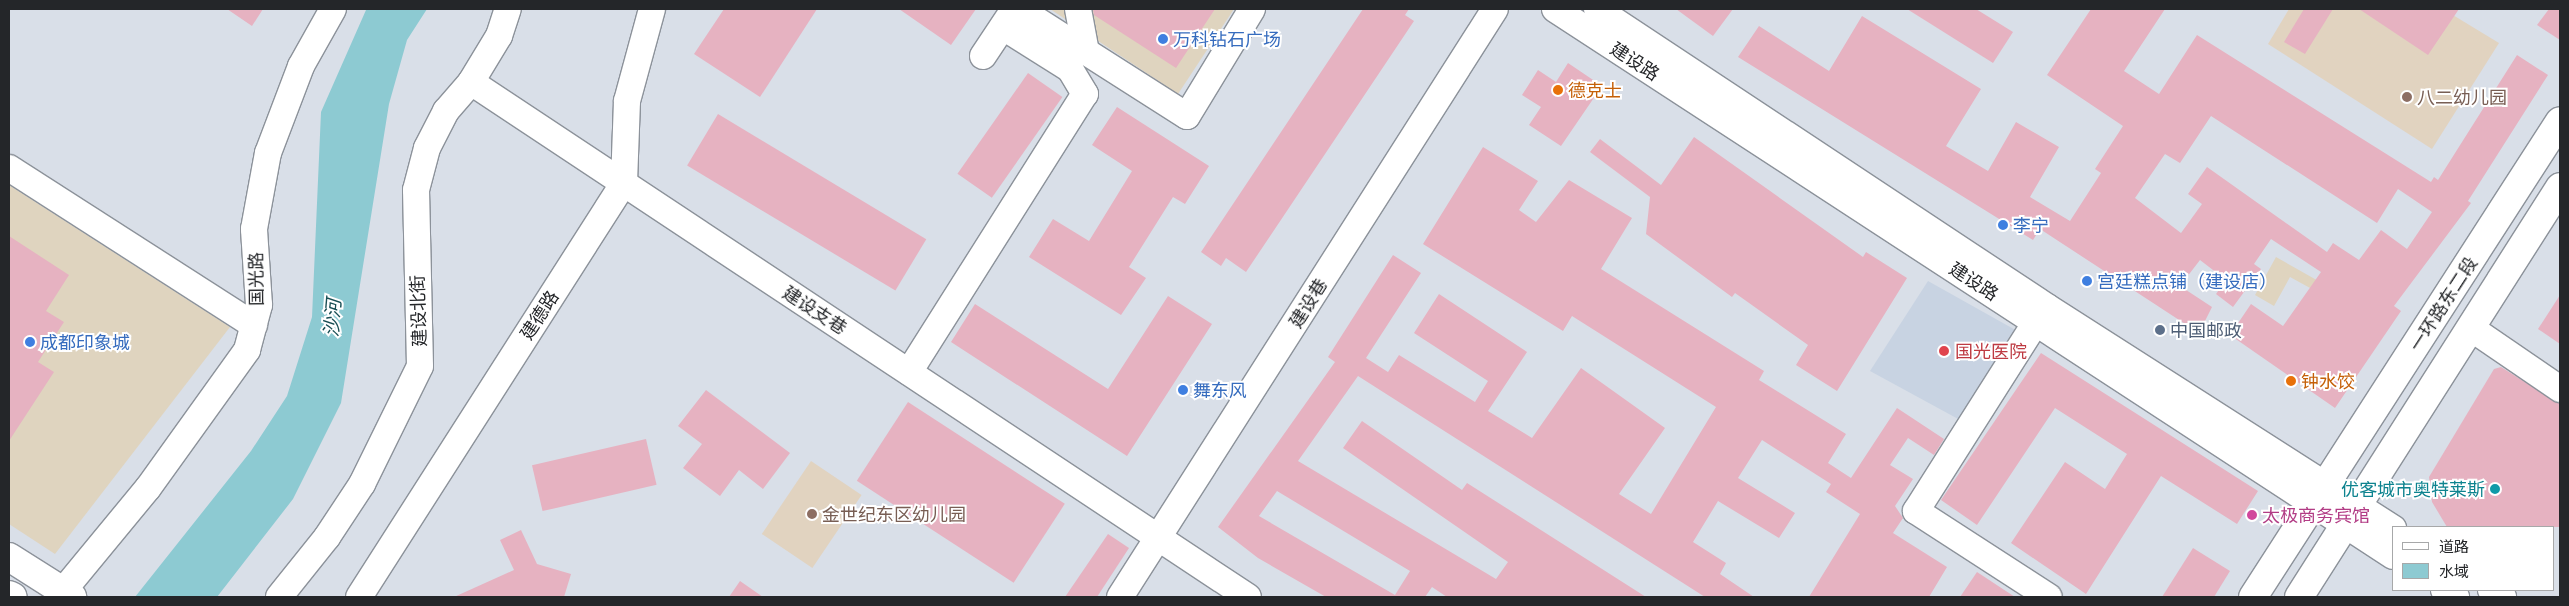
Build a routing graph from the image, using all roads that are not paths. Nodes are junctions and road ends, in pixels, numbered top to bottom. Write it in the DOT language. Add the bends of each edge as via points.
graph roads {
  1 [pos="333,9"];
  2 [pos="508,9"];
  3 [pos="652,9"];
  4 [pos="1078,9"];
  5 [pos="1252,9"];
  6 [pos="1495,9"];
  7 [pos="1555,9"];
  8 [pos="1597,9"];
  9 [pos="1012,15"];
  10 [pos="1086,52"];
  11 [pos="983,56"];
  12 [pos="471,82"];
  13 [pos="2560,121"];
  14 [pos="9,168"];
  15 [pos="624,183"];
  16 [pos="2560,187"];
  17 [pos="2036,322"];
  18 [pos="254,325"];
  19 [pos="2471,328"];
  20 [pos="909,372"];
  21 [pos="2560,389"];
  22 [pos="2321,494"];
  23 [pos="2352,515"];
  24 [pos="2392,528"];
  25 [pos="1158,539"];
  26 [pos="2392,555"];
  27 [pos="9,557"];
  28 [pos="9,595"];
  29 [pos="64,595"];
  30 [pos="13,597"];
  31 [pos="279,597"];
  32 [pos="359,597"];
  33 [pos="1120,597"];
  34 [pos="1248,597"];
  35 [pos="2048,597"];
  36 [pos="2253,597"];
  37 [pos="2299,597"];
  1 -- 18 [label="street, 国光路" via="301,66 268,153 254,230 259,305"];
  2 -- 12 [label="street, 建设北街" via="499,36"];
  3 -- 15 [label="street, 建德路" via="629,91"];
  4 -- 10 [label="street"];
  5 -- 10 [label="street" via="1187,116"];
  6 -- 25 [label="street, 建设巷"];
  7 -- 17 [label="street, 建设路"];
  8 -- 22 [label="street, 建设路"];
  9 -- 10 [label="street"];
  9 -- 11 [label="street"];
  9 -- 20 [label="street" via="1070,69 1085,94"];
  12 -- 15 [label="street, 建设支巷"];
  12 -- 31 [label="street, 建设北街" via="446,110 427,148 416,190 420,366 362,484 327,537"];
  13 -- 22 [label="main road, 一环路东二段"];
  14 -- 18 [label="street"];
  15 -- 20 [label="street, 建设支巷"];
  15 -- 32 [label="street, 建德路"];
  16 -- 19 [label="main road, 一环路东二段"];
  17 -- 22 [label="street, 建设路"];
  17 -- 35 [label="street" via="1916,511"];
  18 -- 29 [label="street, 国光路" via="247,350 148,488"];
  19 -- 21 [label="street"];
  19 -- 23 [label="main road, 一环路东二段"];
  20 -- 25 [label="street, 建设支巷"];
  22 -- 23 [label="street, 建设路"];
  22 -- 36 [label="main road, 一环路东二段"];
  23 -- 24 [label="street, 建设路"];
  23 -- 26 [label="street, 建设路"];
  23 -- 37 [label="main road, 一环路东二段"];
  25 -- 33 [label="street, 建设巷"];
  25 -- 34 [label="street, 建设支巷"];
  27 -- 29 [label="main road"];
  28 -- 30 [label="main road"];
}
